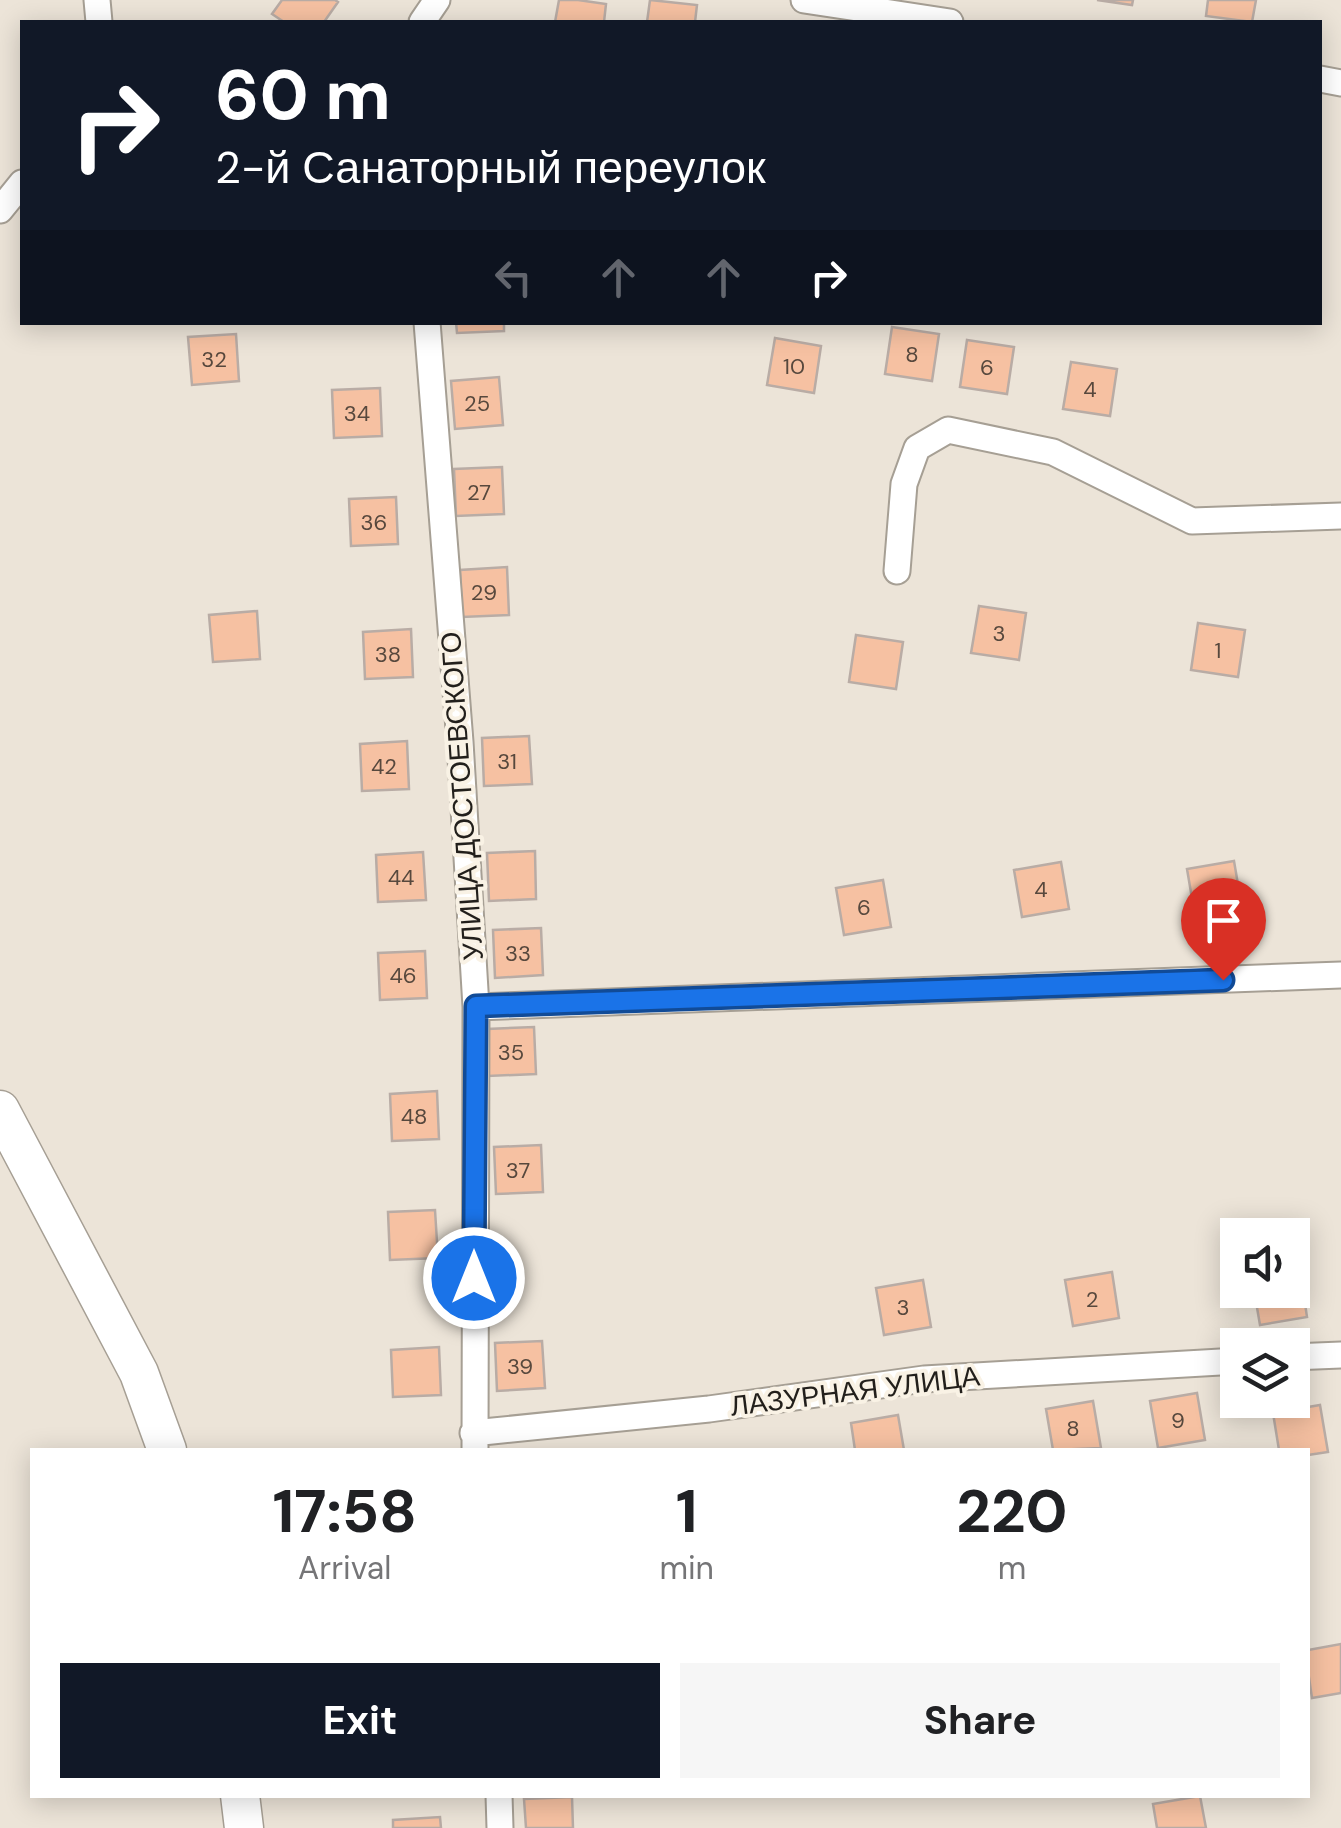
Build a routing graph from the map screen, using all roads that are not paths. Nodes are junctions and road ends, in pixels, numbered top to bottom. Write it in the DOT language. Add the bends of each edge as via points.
graph roads {
  1 [pos="804,0"];
  2 [pos="937,20"];
  3 [pos="20,185"];
  4 [pos="0,210"];
  5 [pos="426,325"];
  6 [pos="1341,516"];
  7 [pos="897,571"];
  8 [pos="1341,975"];
  9 [pos="476,1006"];
  10 [pos="0,1110"];
  11 [pos="1341,1355"];
  12 [pos="1310,1357"];
  13 [pos="1220,1362"];
  14 [pos="474,1442"];
  15 [pos="166,1448"];
  16 [pos="240,1798"];
  17 [pos="499,1798"];
  18 [pos="244,1828"];
  19 [pos="500,1828"];
  1 -- 2 [label="street"];
  3 -- 4 [label="street"];
  5 -- 9 [label="street, УЛИЦА ДОСТОЕВСКОГО"];
  6 -- 7 [label="street" via="1192,521 1053,452 948,430 917,448 910,466"];
  8 -- 9 [label="street"];
  9 -- 14 [label="street, УЛИЦА ДОСТОЕВСКОГО"];
  10 -- 15 [label="street" via="139,1372"];
  11 -- 12 [label="street"];
  13 -- 14 [label="street, ЛАЗУРНАЯ УЛИЦА" via="924,1379"];
  16 -- 18 [label="street"];
  17 -- 19 [label="street"];
}
